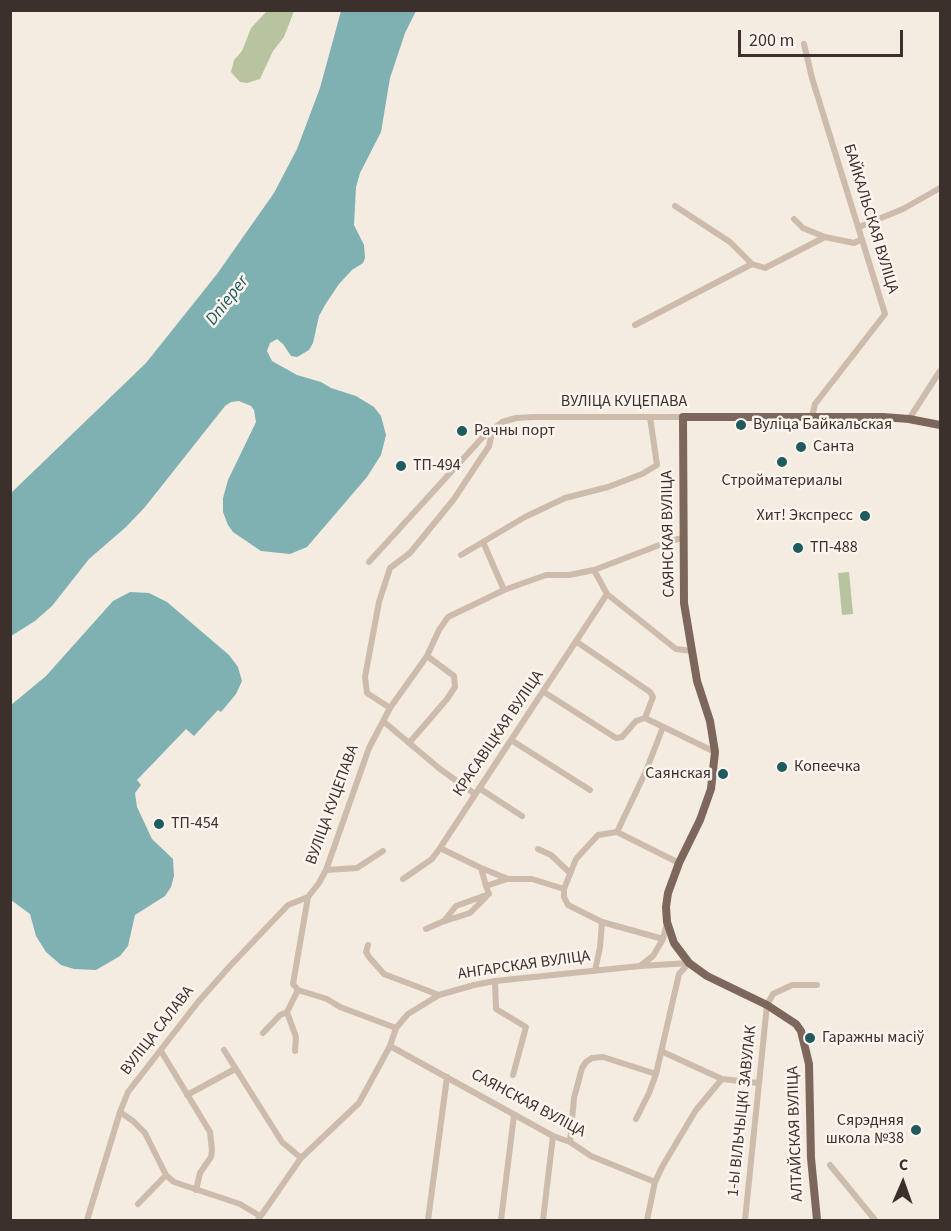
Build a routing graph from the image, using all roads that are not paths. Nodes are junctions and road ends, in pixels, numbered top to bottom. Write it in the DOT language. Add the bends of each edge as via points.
graph roads {
  1 [pos="804,44"];
  2 [pos="940,188"];
  3 [pos="675,206"];
  4 [pos="794,219"];
  5 [pos="859,227"];
  6 [pos="825,237"];
  7 [pos="862,239"];
  8 [pos="752,264"];
  9 [pos="635,325"];
  10 [pos="940,371"];
  11 [pos="650,417"];
  12 [pos="683,417"];
  13 [pos="812,417"];
  14 [pos="909,419"];
  15 [pos="940,425"];
  16 [pos="493,428"];
  17 [pos="683,538"];
  18 [pos="483,542"];
  19 [pos="461,555"];
  20 [pos="369,562"];
  21 [pos="594,570"];
  22 [pos="504,590"];
  23 [pos="607,594"];
  24 [pos="577,642"];
  25 [pos="692,651"];
  26 [pos="427,656"];
  27 [pos="544,692"];
  28 [pos="390,708"];
  29 [pos="645,718"];
  30 [pos="383,721"];
  31 [pos="663,727"];
  32 [pos="511,740"];
  33 [pos="410,742"];
  34 [pos="715,752"];
  35 [pos="590,790"];
  36 [pos="477,791"];
  37 [pos="522,816"];
  38 [pos="617,832"];
  39 [pos="440,848"];
  40 [pos="538,849"];
  41 [pos="383,851"];
  42 [pos="679,863"];
  43 [pos="481,868"];
  44 [pos="326,870"];
  45 [pos="570,873"];
  46 [pos="403,879"];
  47 [pos="508,879"];
  48 [pos="486,886"];
  49 [pos="564,889"];
  50 [pos="489,894"];
  51 [pos="308,897"];
  52 [pos="444,921"];
  53 [pos="602,922"];
  54 [pos="667,922"];
  55 [pos="426,929"];
  56 [pos="663,939"];
  57 [pos="368,945"];
  58 [pos="689,963"];
  59 [pos="640,966"];
  60 [pos="595,971"];
  61 [pos="495,981"];
  62 [pos="817,985"];
  63 [pos="298,990"];
  64 [pos="438,995"];
  65 [pos="767,1005"];
  66 [pos="287,1012"];
  67 [pos="396,1028"];
  68 [pos="263,1033"];
  69 [pos="390,1046"];
  70 [pos="224,1050"];
  71 [pos="161,1051"];
  72 [pos="294,1051"];
  73 [pos="663,1052"];
  74 [pos="235,1069"];
  75 [pos="656,1074"];
  76 [pos="513,1076"];
  77 [pos="447,1077"];
  78 [pos="722,1079"];
  79 [pos="758,1083"];
  80 [pos="187,1095"];
  81 [pos="120,1112"];
  82 [pos="514,1115"];
  83 [pos="636,1119"];
  84 [pos="553,1136"];
  85 [pos="570,1142"];
  86 [pos="301,1158"];
  87 [pos="830,1165"];
  88 [pos="166,1175"];
  89 [pos="655,1182"];
  90 [pos="196,1190"];
  91 [pos="138,1204"];
  92 [pos="259,1218"];
  93 [pos="87,1221"];
  94 [pos="428,1221"];
  95 [pos="501,1221"];
  96 [pos="543,1221"];
  97 [pos="647,1221"];
  98 [pos="745,1221"];
  99 [pos="816,1221"];
  100 [pos="874,1221"];
  1 -- 5 [label="street, БАЙКАЛЬСКАЯ ВУЛІЦА"];
  2 -- 5 [label="street"];
  3 -- 8 [label="street" via="730,242"];
  4 -- 6 [label="street" via="803,228"];
  5 -- 7 [label="street, БАЙКАЛЬСКАЯ ВУЛІЦА"];
  6 -- 7 [label="street" via="854,243"];
  6 -- 8 [label="street" via="765,268"];
  7 -- 13 [label="street, БАЙКАЛЬСКАЯ ВУЛІЦА" via="885,314 815,404"];
  8 -- 9 [label="street"];
  10 -- 14 [label="street"];
  11 -- 12 [label="street, ВУЛІЦА КУЦЕПАВА"];
  11 -- 16 [label="street, ВУЛІЦА КУЦЕПАВА" via="525,417 507,420"];
  11 -- 18 [label="street" via="657,465 616,484 565,498"];
  12 -- 13 [label="main road, ВУЛІЦА КУЦЕПАВА"];
  12 -- 17 [label="main road, САЯНСКАЯ ВУЛІЦА"];
  13 -- 14 [label="main road, ВУЛІЦА КУЦЕПАВА"];
  14 -- 15 [label="main road, ВУЛІЦА КУЦЕПАВА"];
  16 -- 20 [label="street, ВУЛІЦА КУЦЕПАВА"];
  16 -- 28 [label="street" via="489,446 454,499 410,553 390,568 379,602 365,677 368,693"];
  17 -- 21 [label="street"];
  17 -- 25 [label="main road, САЯНСКАЯ ВУЛІЦА" via="684,603"];
  18 -- 19 [label="street"];
  18 -- 22 [label="street"];
  21 -- 22 [label="street" via="546,575"];
  21 -- 23 [label="street"];
  22 -- 26 [label="street" via="448,617"];
  23 -- 24 [label="street, КРАСАВІЦКАЯ ВУЛІЦА"];
  23 -- 25 [label="street" via="676,649"];
  24 -- 27 [label="street, КРАСАВІЦКАЯ ВУЛІЦА"];
  24 -- 29 [label="street" via="650,692 653,697"];
  25 -- 34 [label="main road, САЯНСКАЯ ВУЛІЦА"];
  26 -- 28 [label="street"];
  26 -- 33 [label="street" via="454,676 455,687"];
  27 -- 29 [label="street" via="616,738"];
  27 -- 32 [label="street, КРАСАВІЦКАЯ ВУЛІЦА"];
  28 -- 30 [label="street"];
  29 -- 31 [label="street"];
  30 -- 33 [label="street"];
  30 -- 44 [label="street, ВУЛІЦА КУЦЕПАВА" via="369,748"];
  31 -- 34 [label="street"];
  31 -- 38 [label="street"];
  32 -- 35 [label="street"];
  32 -- 36 [label="street, КРАСАВІЦКАЯ ВУЛІЦА"];
  33 -- 36 [label="street" via="440,769"];
  34 -- 42 [label="main road, САЯНСКАЯ ВУЛІЦА" via="711,789"];
  36 -- 37 [label="street"];
  36 -- 39 [label="street, КРАСАВІЦКАЯ ВУЛІЦА"];
  38 -- 42 [label="street"];
  38 -- 45 [label="street" via="598,835 576,859"];
  39 -- 43 [label="street"];
  39 -- 46 [label="street, КРАСАВІЦКАЯ ВУЛІЦА" via="432,859"];
  40 -- 45 [label="street"];
  41 -- 44 [label="street" via="357,868"];
  42 -- 54 [label="main road, САЯНСКАЯ ВУЛІЦА" via="667,897"];
  43 -- 47 [label="street"];
  43 -- 48 [label="street"];
  44 -- 51 [label="street, ВУЛІЦА КУЦЕПАВА"];
  45 -- 49 [label="street"];
  47 -- 48 [label="street"];
  47 -- 49 [label="street" via="532,879"];
  48 -- 50 [label="street"];
  49 -- 53 [label="street" via="568,905"];
  50 -- 52 [label="street" via="470,913"];
  50 -- 52 [label="street" via="456,906"];
  51 -- 63 [label="street" via="293,984"];
  51 -- 71 [label="street, ВУЛІЦА САЛАВА" via="288,905 198,1002"];
  52 -- 55 [label="street"];
  53 -- 56 [label="street"];
  53 -- 60 [label="street"];
  54 -- 56 [label="street"];
  54 -- 58 [label="main road, САЯНСКАЯ ВУЛІЦА" via="674,943"];
  56 -- 59 [label="street"];
  57 -- 64 [label="street" via="366,952 384,974"];
  58 -- 59 [label="street, АНГАРСКАЯ ВУЛІЦА"];
  58 -- 65 [label="main road"];
  58 -- 73 [label="street" via="679,974"];
  59 -- 60 [label="street, АНГАРСКАЯ ВУЛІЦА"];
  60 -- 61 [label="street, АНГАРСКАЯ ВУЛІЦА"];
  61 -- 64 [label="street, АНГАРСКАЯ ВУЛІЦА"];
  61 -- 76 [label="street" via="496,1009 526,1027"];
  62 -- 65 [label="street" via="792,985 773,994"];
  63 -- 66 [label="street"];
  63 -- 67 [label="street"];
  64 -- 67 [label="street, АНГАРСКАЯ ВУЛІЦА" via="408,1014"];
  65 -- 79 [label="street, 1-Ы ВІЛЬЧЫЦКІ ЗАВУЛАК"];
  65 -- 99 [label="main road, АЛТАЙСКАЯ ВУЛІЦА" via="796,1024 806,1046"];
  66 -- 68 [label="street"];
  66 -- 72 [label="street" via="296,1037"];
  67 -- 69 [label="street, АНГАРСКАЯ ВУЛІЦА"];
  69 -- 77 [label="street, САЯНСКАЯ ВУЛІЦА"];
  69 -- 86 [label="street, АНГАРСКАЯ ВУЛІЦА" via="359,1103"];
  70 -- 74 [label="street"];
  71 -- 80 [label="street"];
  71 -- 81 [label="street, ВУЛІЦА САЛАВА" via="128,1092"];
  73 -- 75 [label="street"];
  73 -- 78 [label="street"];
  74 -- 80 [label="street"];
  74 -- 86 [label="street" via="282,1142"];
  75 -- 83 [label="street"];
  75 -- 85 [label="street" via="603,1057 586,1062 574,1098"];
  77 -- 82 [label="street, САЯНСКАЯ ВУЛІЦА"];
  77 -- 94 [label="street"];
  78 -- 79 [label="street"];
  78 -- 89 [label="street" via="696,1110"];
  79 -- 98 [label="street, 1-Ы ВІЛЬЧЫЦКІ ЗАВУЛАК"];
  80 -- 90 [label="street" via="212,1142"];
  81 -- 88 [label="street" via="145,1133"];
  81 -- 93 [label="street, ВУЛІЦА САЛАВА"];
  82 -- 84 [label="street, САЯНСКАЯ ВУЛІЦА"];
  82 -- 95 [label="street"];
  84 -- 85 [label="street, САЯНСКАЯ ВУЛІЦА"];
  84 -- 96 [label="street"];
  85 -- 89 [label="street, САЯНСКАЯ ВУЛІЦА" via="591,1156"];
  86 -- 92 [label="street, АНГАРСКАЯ ВУЛІЦА"];
  87 -- 100 [label="street"];
  88 -- 90 [label="street"];
  88 -- 91 [label="street"];
  89 -- 97 [label="street"];
  90 -- 92 [label="street" via="240,1204"];
}
